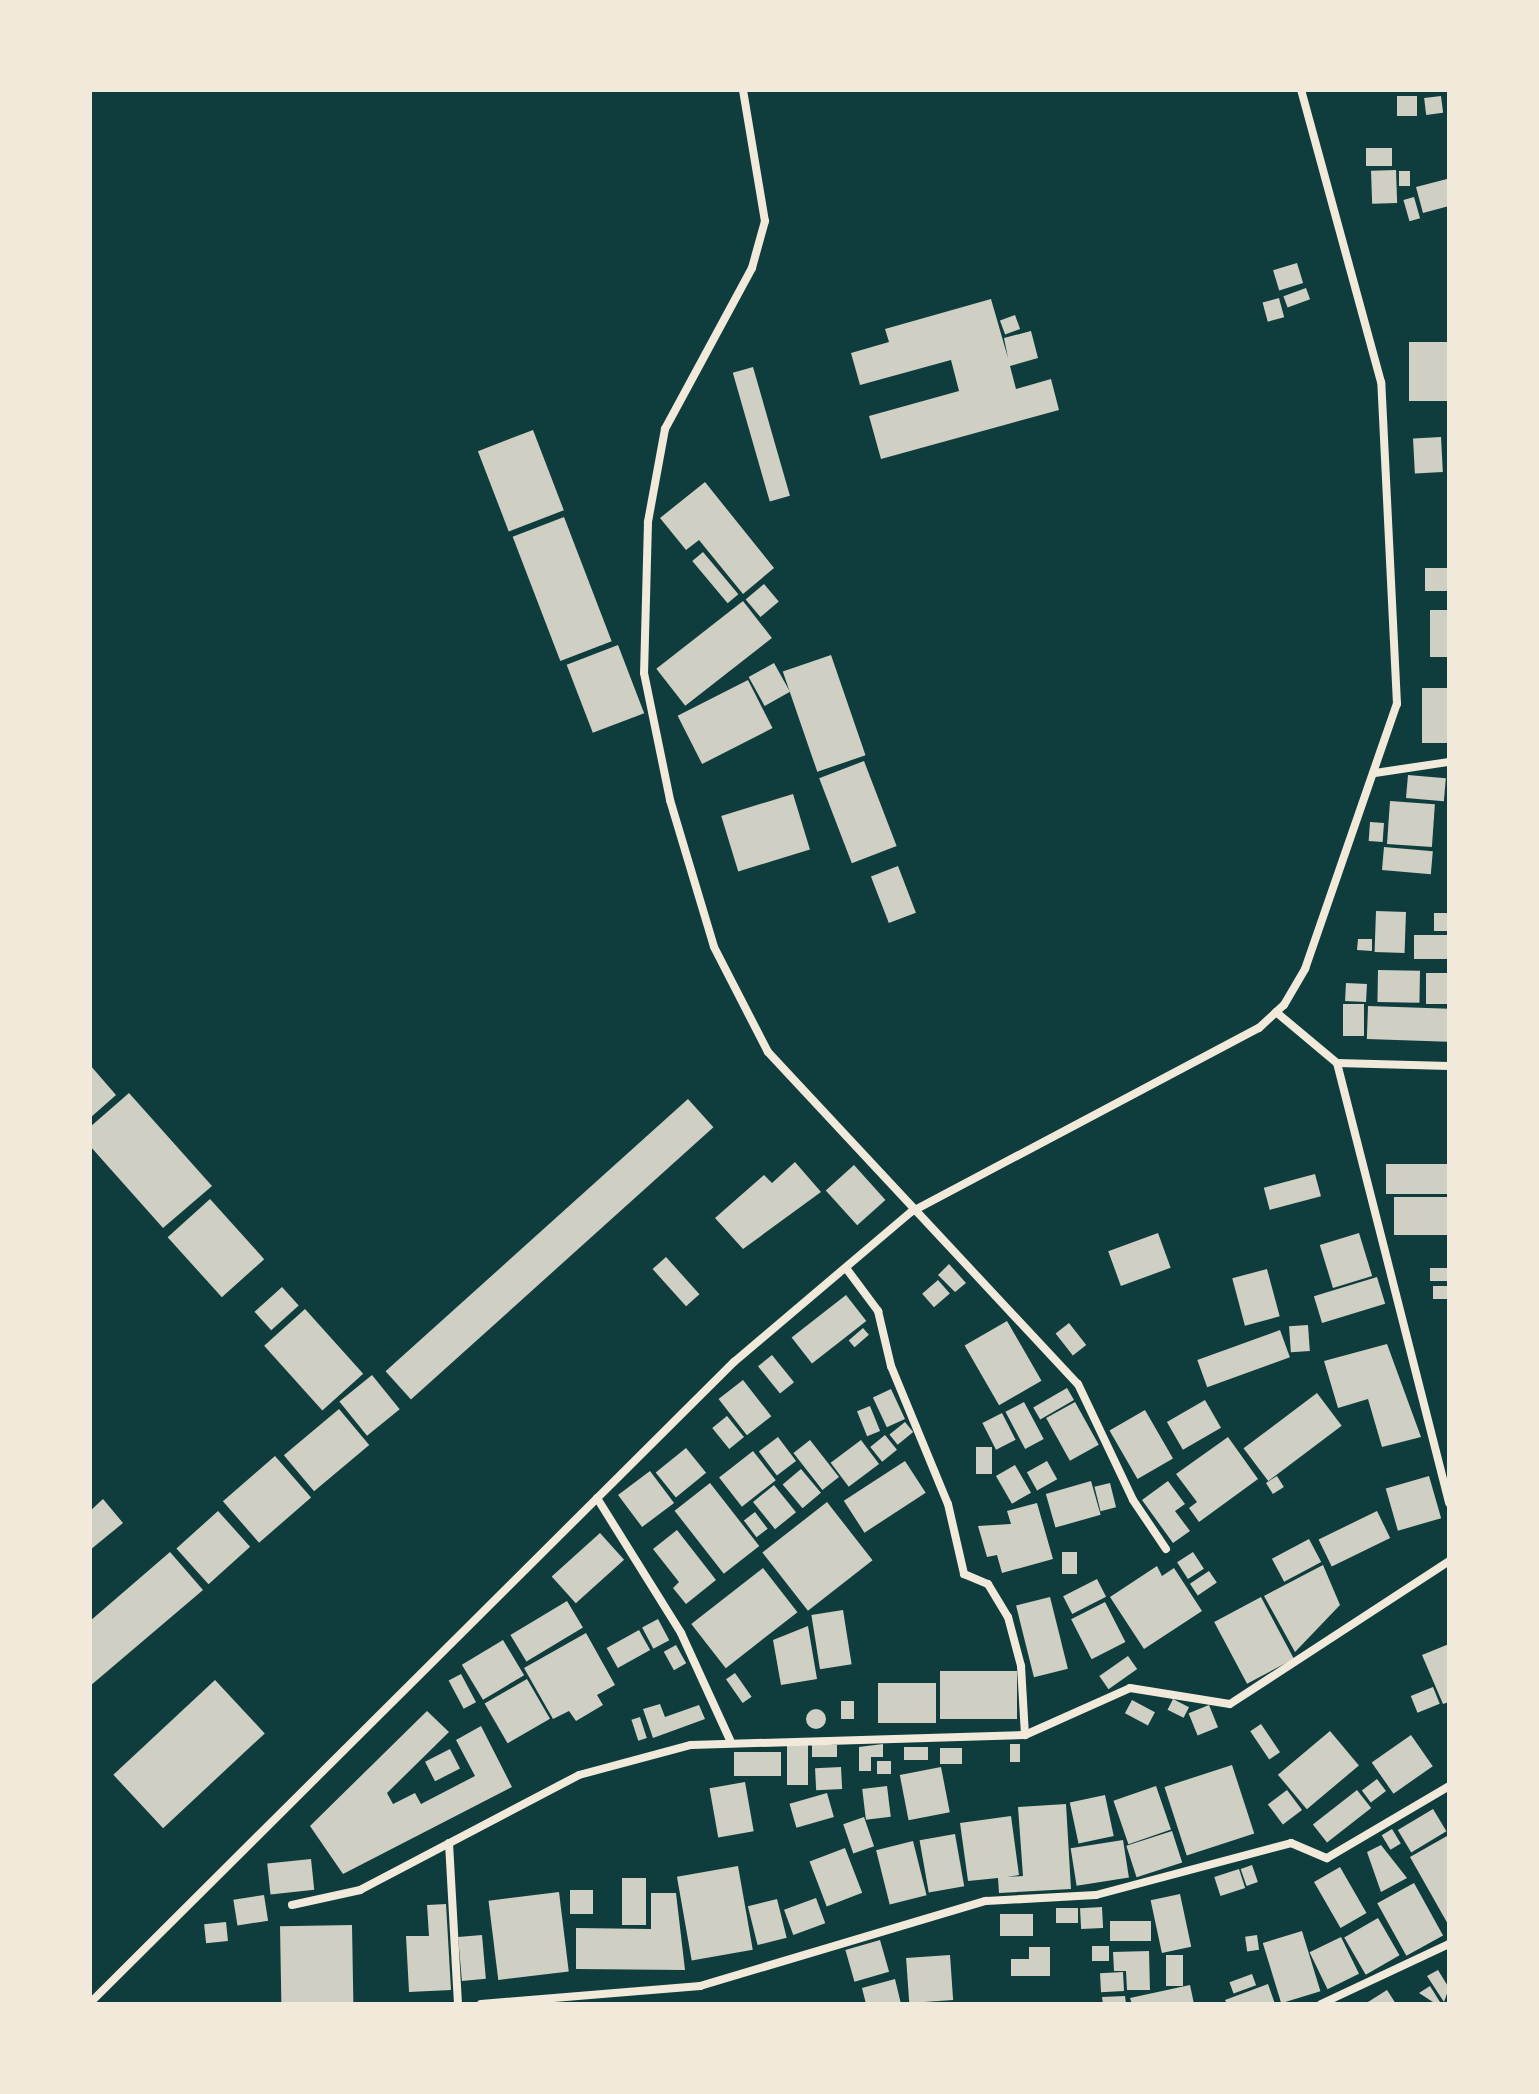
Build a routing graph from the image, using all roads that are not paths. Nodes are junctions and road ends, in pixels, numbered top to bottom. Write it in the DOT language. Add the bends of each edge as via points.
graph roads {
  1 [pos="743,90"];
  2 [pos="1301,90"];
  3 [pos="1449,762"];
  4 [pos="1375,773"];
  5 [pos="1276,1012"];
  6 [pos="1337,1063"];
  7 [pos="1449,1066"];
  8 [pos="911,1212"];
  9 [pos="846,1268"];
  10 [pos="597,1498"];
  11 [pos="1449,1503"];
  12 [pos="1166,1549"];
  13 [pos="1449,1561"];
  14 [pos="1025,1735"];
  15 [pos="730,1740"];
  16 [pos="1449,1786"];
  17 [pos="449,1843"];
  18 [pos="292,1905"];
  19 [pos="1449,1944"];
  20 [pos="90,2003"];
  21 [pos="458,2004"];
  22 [pos="481,2004"];
  23 [pos="1321,2004"];
  1 -- 8 [label="street" via="765,221 752,268 665,429 648,522 644,673 670,800 714,947 768,1052"];
  2 -- 4 [label="street" via="1381,382 1397,704"];
  3 -- 4 [label="street"];
  4 -- 5 [label="street" via="1305,969"];
  5 -- 6 [label="street"];
  5 -- 8 [label="street" via="1259,1028"];
  6 -- 7 [label="street"];
  6 -- 11 [label="street"];
  8 -- 9 [label="street"];
  8 -- 12 [label="street" via="1078,1384 1133,1500"];
  9 -- 10 [label="street" via="734,1362"];
  9 -- 14 [label="street" via="878,1311 891,1366 948,1504 964,1574 988,1584 1008,1617 1021,1666"];
  10 -- 15 [label="street" via="681,1633"];
  10 -- 20 [label="street"];
  13 -- 14 [label="street" via="1230,1704 1130,1688"];
  14 -- 15 [label="street"];
  15 -- 17 [label="street" via="579,1775"];
  16 -- 22 [label="street" via="1327,1858 1291,1843 1096,1895 986,1901 700,1986"];
  17 -- 18 [label="street" via="360,1890"];
  17 -- 21 [label="street"];
  19 -- 23 [label="street"];
}
